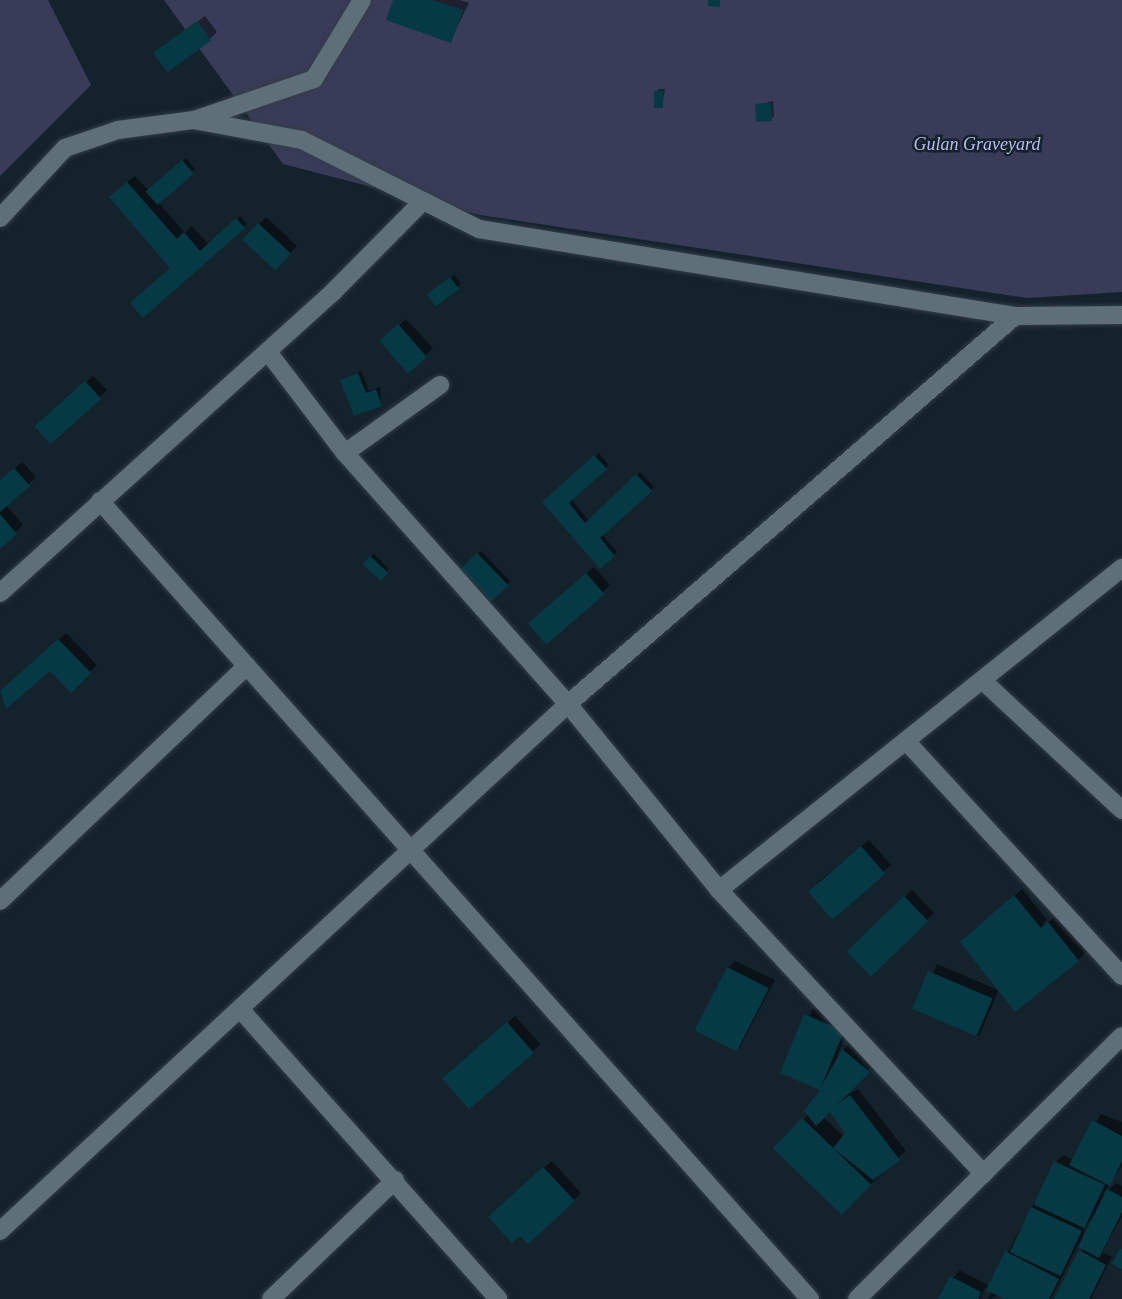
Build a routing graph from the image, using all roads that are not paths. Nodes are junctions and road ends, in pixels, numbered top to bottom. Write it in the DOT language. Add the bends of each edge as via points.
graph roads {
  1 [pos="362,0"];
  2 [pos="194,120"];
  3 [pos="423,201"];
  4 [pos="0,218"];
  5 [pos="1015,316"];
  6 [pos="1122,316"];
  7 [pos="268,352"];
  8 [pos="440,385"];
  9 [pos="345,453"];
  10 [pos="100,501"];
  11 [pos="1122,568"];
  12 [pos="0,593"];
  13 [pos="247,666"];
  14 [pos="982,680"];
  15 [pos="568,704"];
  16 [pos="906,741"];
  17 [pos="1122,810"];
  18 [pos="411,850"];
  19 [pos="719,890"];
  20 [pos="0,901"];
  21 [pos="1122,976"];
  22 [pos="240,1009"];
  23 [pos="1122,1036"];
  24 [pos="984,1174"];
  25 [pos="395,1180"];
  26 [pos="0,1231"];
  27 [pos="271,1299"];
  28 [pos="498,1299"];
  29 [pos="810,1299"];
  30 [pos="857,1299"];
  1 -- 2 [label="street" via="314,79"];
  2 -- 3 [label="street" via="302,140"];
  2 -- 4 [label="street" via="118,130 65,148"];
  3 -- 5 [label="street" via="479,229"];
  3 -- 7 [label="street"];
  5 -- 6 [label="street"];
  5 -- 15 [label="street"];
  7 -- 9 [label="street"];
  7 -- 10 [label="street"];
  8 -- 9 [label="street"];
  9 -- 15 [label="street"];
  10 -- 12 [label="street"];
  10 -- 13 [label="street"];
  11 -- 14 [label="street"];
  13 -- 18 [label="street"];
  13 -- 20 [label="street"];
  14 -- 16 [label="street"];
  14 -- 17 [label="street"];
  15 -- 18 [label="street"];
  15 -- 19 [label="street"];
  16 -- 19 [label="street"];
  16 -- 21 [label="street"];
  18 -- 22 [label="street"];
  18 -- 29 [label="street"];
  19 -- 24 [label="street"];
  22 -- 25 [label="street"];
  22 -- 26 [label="street"];
  23 -- 24 [label="street"];
  24 -- 30 [label="street"];
  25 -- 27 [label="street"];
  25 -- 28 [label="street"];
}
